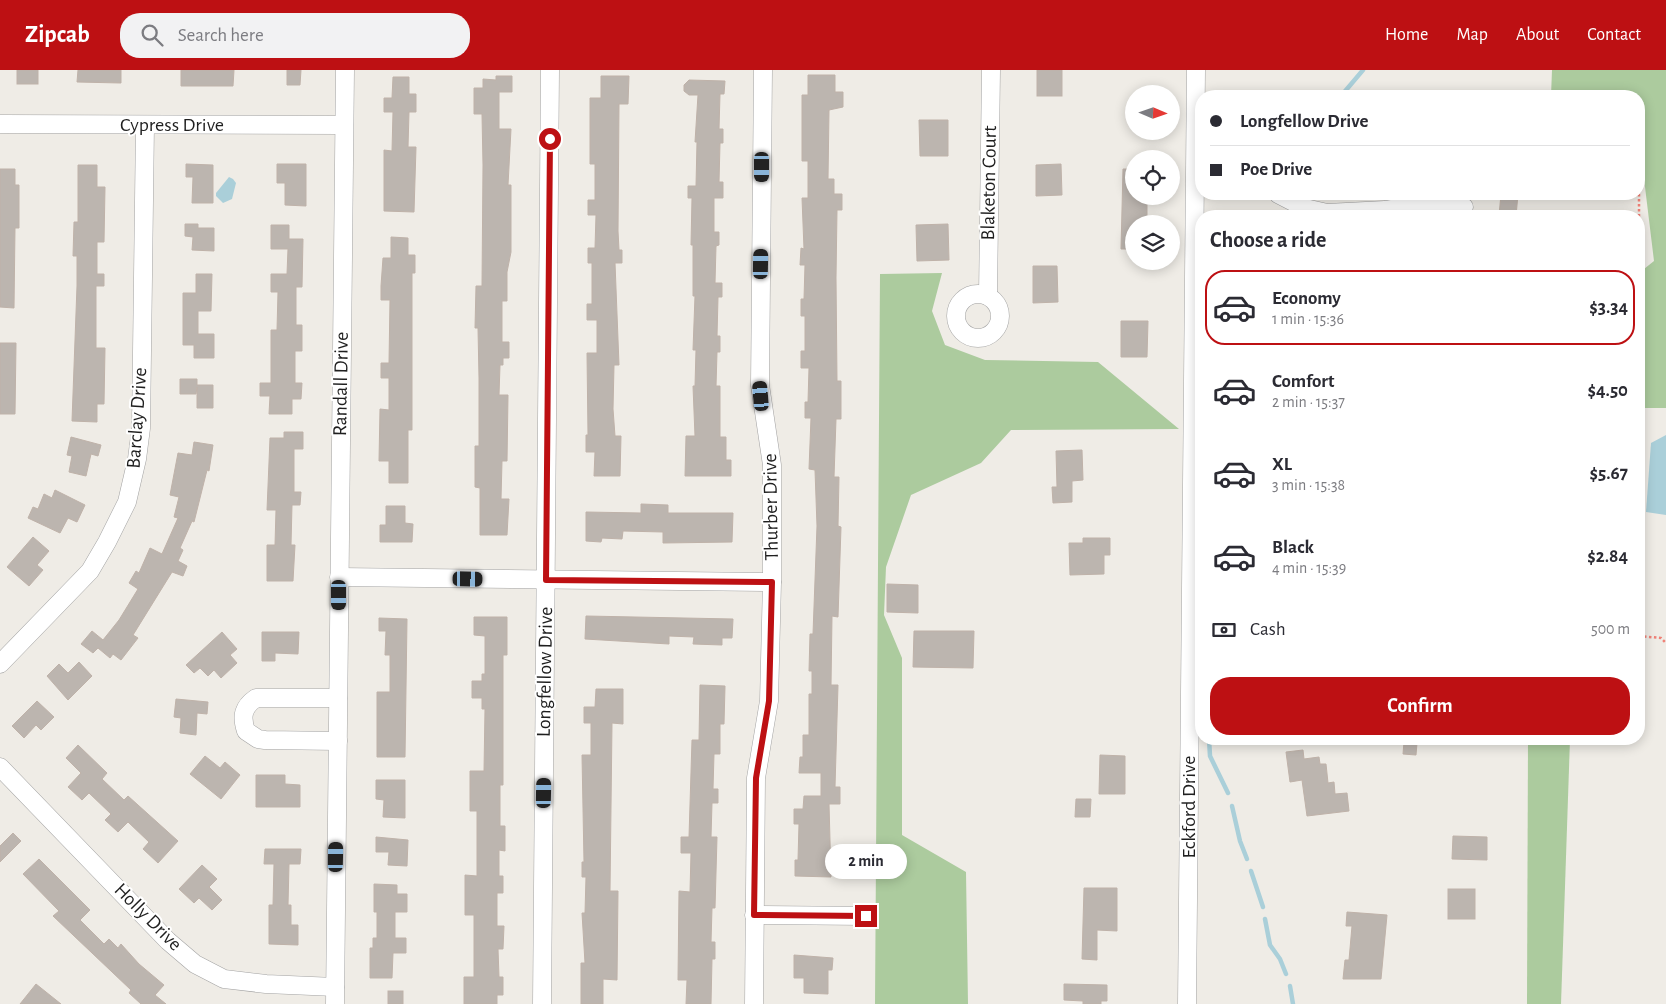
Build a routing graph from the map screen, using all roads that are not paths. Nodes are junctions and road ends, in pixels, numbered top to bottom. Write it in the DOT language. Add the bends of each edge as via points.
graph roads {
  1 [pos="345,70"];
  2 [pos="550,70"];
  3 [pos="763,70"];
  4 [pos="991,70"];
  5 [pos="1196,70"];
  6 [pos="1196,90"];
  7 [pos="0,124"];
  8 [pos="145,125"];
  9 [pos="344,125"];
  10 [pos="1290,200"];
  11 [pos="1464,207"];
  12 [pos="1314,210"];
  13 [pos="1386,210"];
  14 [pos="988,296"];
  15 [pos="1195,387"];
  16 [pos="339,577"];
  17 [pos="546,580"];
  18 [pos="772,582"];
  19 [pos="0,664"];
  20 [pos="338,698"];
  21 [pos="338,741"];
  22 [pos="0,767"];
  23 [pos="754,915"];
  24 [pos="866,916"];
  25 [pos="335,995"];
  26 [pos="542,1004"];
  27 [pos="754,1004"];
  28 [pos="1187,1004"];
  1 -- 9 [label="street, Randall Drive"];
  2 -- 17 [label="street, Longfellow Drive"];
  3 -- 18 [label="street, Thurber Drive" via="760,386 772,465"];
  4 -- 14 [label="street, Blaketon Court"];
  5 -- 6 [label="street, Eckford Drive"];
  7 -- 8 [label="street, Cypress Drive"];
  8 -- 9 [label="street, Cypress Drive"];
  8 -- 19 [label="street, Barclay Drive" via="141,428 127,502 90,571"];
  9 -- 16 [label="street, Randall Drive"];
  10 -- 12 [label="street"];
  11 -- 13 [label="street" via="1414,205"];
  15 -- 28 [label="street, Eckford Drive"];
  16 -- 17 [label="street"];
  16 -- 20 [label="street, Randall Drive"];
  17 -- 18 [label="street"];
  17 -- 26 [label="street, Longfellow Drive"];
  18 -- 23 [label="street, Thurber Drive" via="769,701 756,778"];
  20 -- 21 [label="street, Randall Drive"];
  20 -- 21 [label="street" via="256,698 244,708 243,716 246,731 258,739"];
  21 -- 25 [label="street, Randall Drive"];
  22 -- 25 [label="street, Holly Drive" via="168,941 195,964 224,979"];
  23 -- 24 [label="street"];
  23 -- 27 [label="street, Thurber Drive"];
}
